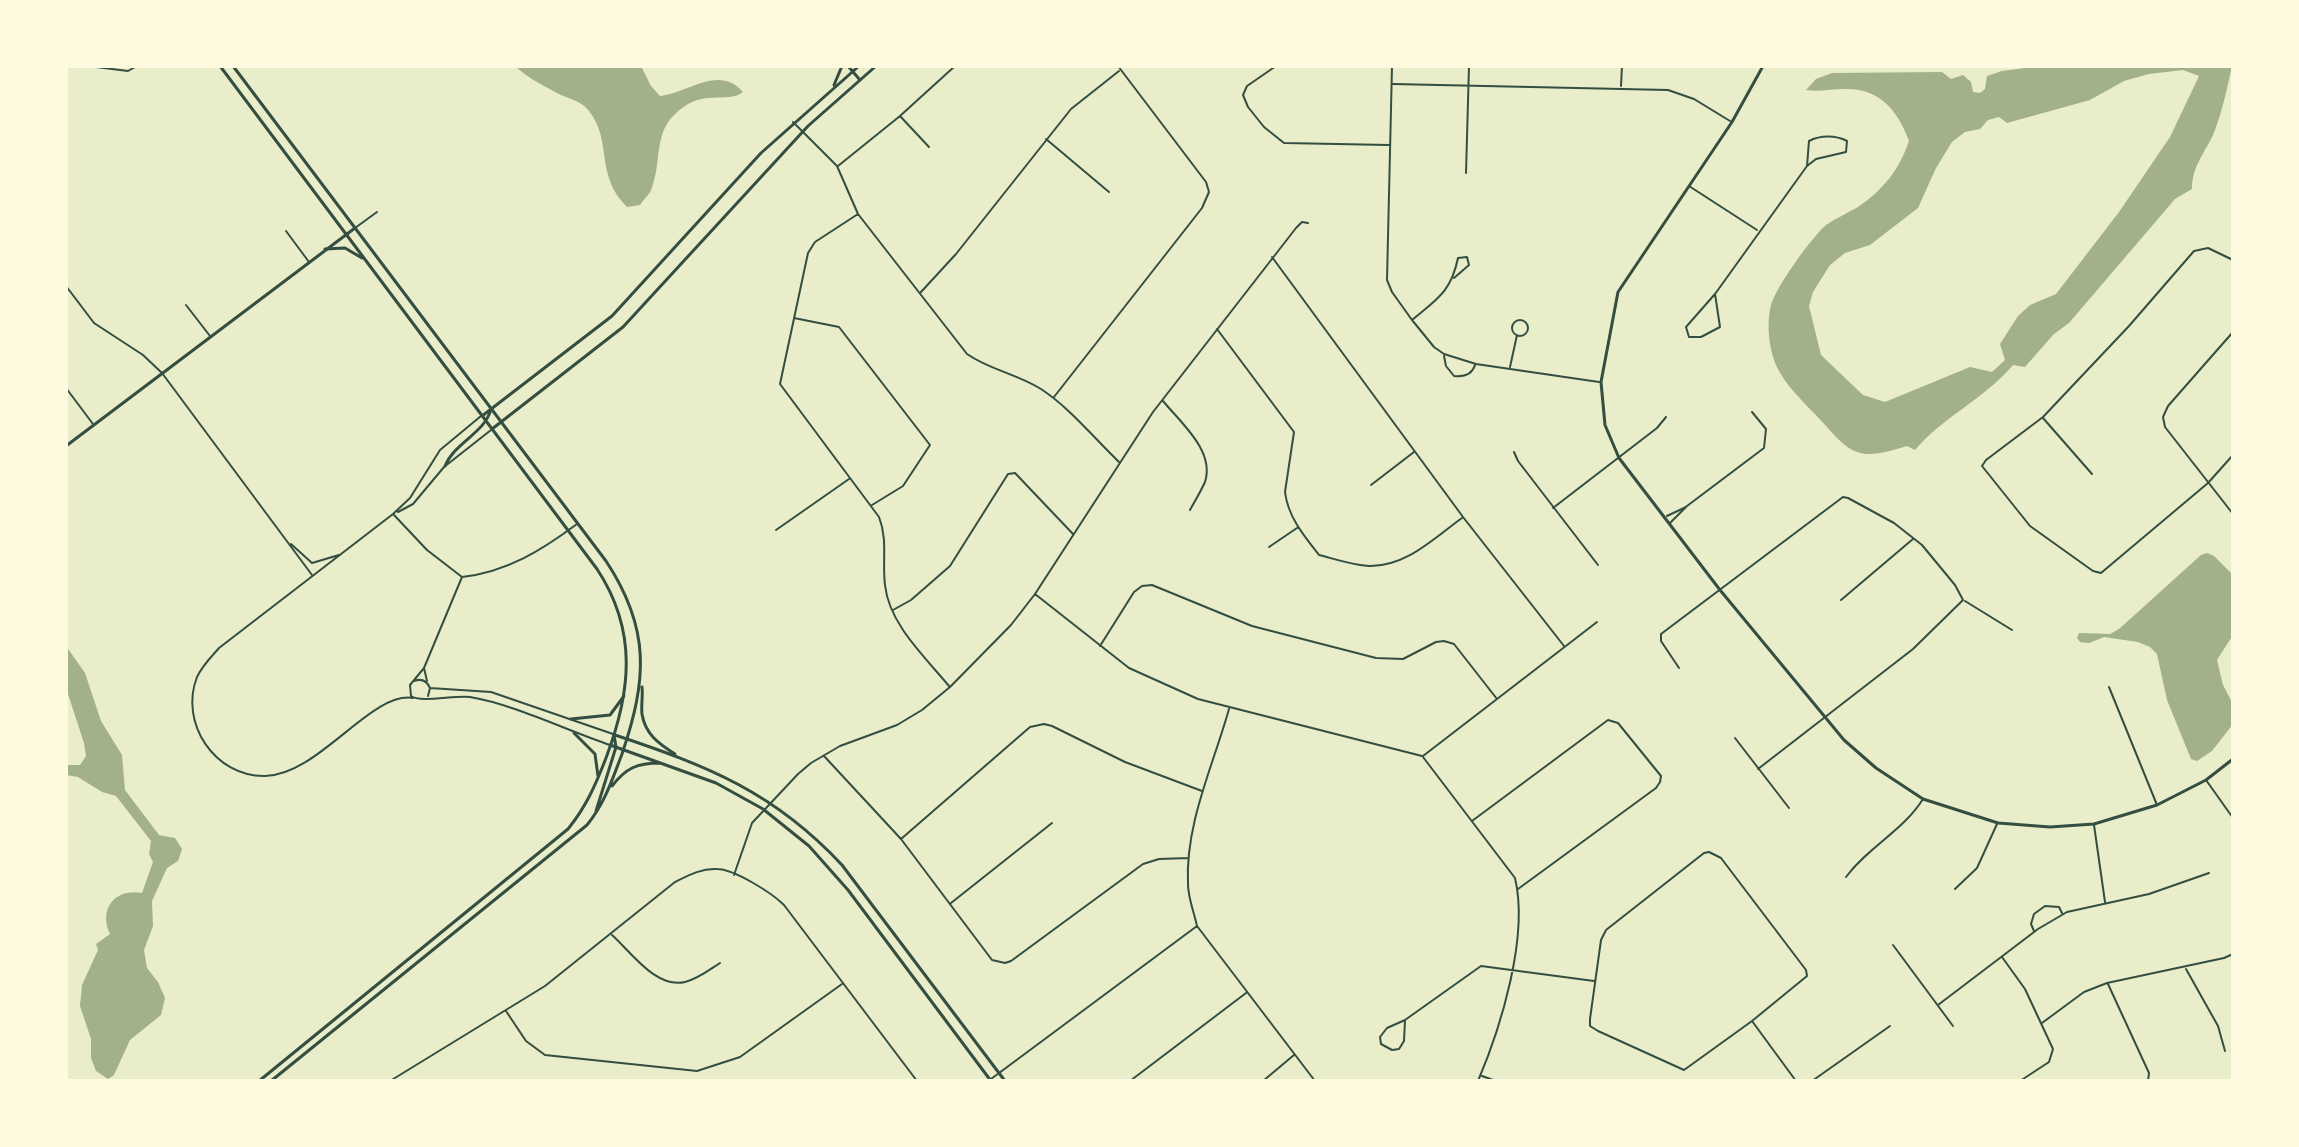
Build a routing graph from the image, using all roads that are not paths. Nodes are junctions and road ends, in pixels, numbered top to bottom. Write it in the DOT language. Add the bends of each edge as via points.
graph roads {
  1 [pos="88,66"];
  2 [pos="137,66"];
  3 [pos="220,66"];
  4 [pos="233,66"];
  5 [pos="842,66"];
  6 [pos="848,66"];
  7 [pos="859,66"];
  8 [pos="876,66"];
  9 [pos="955,66"];
  10 [pos="1118,66"];
  11 [pos="1276,66"];
  12 [pos="1392,66"];
  13 [pos="1469,66"];
  14 [pos="1622,66"];
  15 [pos="1763,66"];
  16 [pos="1121,70"];
  17 [pos="853,71"];
  18 [pos="860,80"];
  19 [pos="1391,84"];
  20 [pos="1468,87"];
  21 [pos="1621,87"];
  22 [pos="832,89"];
  23 [pos="900,116"];
  24 [pos="793,122"];
  25 [pos="1732,122"];
  26 [pos="803,131"];
  27 [pos="1046,139"];
  28 [pos="1390,145"];
  29 [pos="929,147"];
  30 [pos="837,166"];
  31 [pos="1807,166"];
  32 [pos="1466,173"];
  33 [pos="1689,186"];
  34 [pos="1109,192"];
  35 [pos="377,212"];
  36 [pos="858,214"];
  37 [pos="1308,223"];
  38 [pos="355,228"];
  39 [pos="286,231"];
  40 [pos="1758,231"];
  41 [pos="346,234"];
  42 [pos="325,249"];
  43 [pos="1272,257"];
  44 [pos="365,259"];
  45 [pos="2233,260"];
  46 [pos="309,262"];
  47 [pos="1454,278"];
  48 [pos="66,286"];
  49 [pos="920,292"];
  50 [pos="1715,294"];
  51 [pos="186,305"];
  52 [pos="794,318"];
  53 [pos="1412,320"];
  54 [pos="1217,329"];
  55 [pos="2233,332"];
  56 [pos="1517,335"];
  57 [pos="210,336"];
  58 [pos="1444,354"];
  59 [pos="1476,364"];
  60 [pos="1510,369"];
  61 [pos="162,373"];
  62 [pos="1601,382"];
  63 [pos="66,388"];
  64 [pos="1053,398"];
  65 [pos="1162,400"];
  66 [pos="491,409"];
  67 [pos="1752,412"];
  68 [pos="482,416"];
  69 [pos="1666,417"];
  70 [pos="2043,417"];
  71 [pos="486,421"];
  72 [pos="501,423"];
  73 [pos="94,425"];
  74 [pos="492,429"];
  75 [pos="66,446"];
  76 [pos="1414,452"];
  77 [pos="1514,452"];
  78 [pos="2233,455"];
  79 [pos="1619,458"];
  80 [pos="1120,463"];
  81 [pos="445,466"];
  82 [pos="2092,474"];
  83 [pos="850,478"];
  84 [pos="2208,483"];
  85 [pos="1371,485"];
  86 [pos="871,505"];
  87 [pos="1687,506"];
  88 [pos="1553,508"];
  89 [pos="1190,510"];
  90 [pos="393,514"];
  91 [pos="2233,514"];
  92 [pos="1463,517"];
  93 [pos="1665,518"];
  94 [pos="1669,523"];
  95 [pos="577,524"];
  96 [pos="1298,527"];
  97 [pos="569,530"];
  98 [pos="776,530"];
  99 [pos="1073,534"];
  100 [pos="1913,539"];
  101 [pos="287,540"];
  102 [pos="1269,547"];
  103 [pos="344,553"];
  104 [pos="1598,565"];
  105 [pos="312,576"];
  106 [pos="462,577"];
  107 [pos="1720,590"];
  108 [pos="1035,594"];
  109 [pos="1841,600"];
  110 [pos="1963,600"];
  111 [pos="893,610"];
  112 [pos="1597,622"];
  113 [pos="2012,630"];
  114 [pos="1100,646"];
  115 [pos="1564,646"];
  116 [pos="424,668"];
  117 [pos="1679,668"];
  118 [pos="414,681"];
  119 [pos="427,682"];
  120 [pos="641,682"];
  121 [pos="950,687"];
  122 [pos="2109,687"];
  123 [pos="430,688"];
  124 [pos="625,693"];
  125 [pos="427,697"];
  126 [pos="413,698"];
  127 [pos="1497,699"];
  128 [pos="1229,709"];
  129 [pos="1826,718"];
  130 [pos="571,719"];
  131 [pos="574,733"];
  132 [pos="614,735"];
  133 [pos="1735,738"];
  134 [pos="627,739"];
  135 [pos="610,745"];
  136 [pos="616,747"];
  137 [pos="623,750"];
  138 [pos="823,756"];
  139 [pos="1422,756"];
  140 [pos="681,758"];
  141 [pos="2233,759"];
  142 [pos="662,763"];
  143 [pos="1758,769"];
  144 [pos="598,778"];
  145 [pos="2206,780"];
  146 [pos="610,789"];
  147 [pos="1203,792"];
  148 [pos="1923,799"];
  149 [pos="770,801"];
  150 [pos="2157,805"];
  151 [pos="1789,808"];
  152 [pos="763,809"];
  153 [pos="595,815"];
  154 [pos="2233,818"];
  155 [pos="1472,821"];
  156 [pos="1052,823"];
  157 [pos="1998,823"];
  158 [pos="2094,824"];
  159 [pos="901,839"];
  160 [pos="1188,858"];
  161 [pos="2209,873"];
  162 [pos="734,875"];
  163 [pos="1846,877"];
  164 [pos="1518,889"];
  165 [pos="1955,889"];
  166 [pos="2106,903"];
  167 [pos="950,904"];
  168 [pos="2063,914"];
  169 [pos="1197,926"];
  170 [pos="2034,931"];
  171 [pos="612,934"];
  172 [pos="1893,945"];
  173 [pos="2233,954"];
  174 [pos="2002,957"];
  175 [pos="720,963"];
  176 [pos="2185,967"];
  177 [pos="1511,969"];
  178 [pos="1595,981"];
  179 [pos="843,983"];
  180 [pos="2107,983"];
  181 [pos="1246,993"];
  182 [pos="1938,1005"];
  183 [pos="506,1011"];
  184 [pos="1405,1020"];
  185 [pos="1752,1021"];
  186 [pos="2042,1023"];
  187 [pos="1890,1026"];
  188 [pos="1953,1026"];
  189 [pos="2225,1051"];
  190 [pos="1295,1055"];
  191 [pos="999,1074"];
  192 [pos="1481,1075"];
  193 [pos="259,1081"];
  194 [pos="271,1081"];
  195 [pos="390,1081"];
  196 [pos="917,1081"];
  197 [pos="991,1081"];
  198 [pos="1005,1081"];
  199 [pos="1130,1081"];
  200 [pos="1263,1081"];
  201 [pos="1315,1081"];
  202 [pos="1478,1081"];
  203 [pos="1496,1081"];
  204 [pos="1796,1081"];
  205 [pos="1812,1081"];
  206 [pos="2020,1081"];
  207 [pos="2148,1081"];
  1 -- 2 [label="street" via="128,71"];
  3 -- 41 [label="main road"];
  4 -- 38 [label="main road"];
  5 -- 22 [label="main road"];
  6 -- 17 [label="main road"];
  7 -- 17 [label="main road"];
  8 -- 18 [label="main road"];
  9 -- 23 [label="street"];
  10 -- 16 [label="street"];
  11 -- 28 [label="street" via="1247,86 1243,95 1264,127 1284,143"];
  12 -- 19 [label="street"];
  13 -- 20 [label="street"];
  14 -- 21 [label="street"];
  15 -- 25 [label="main road"];
  16 -- 27 [label="street" via="1071,109"];
  16 -- 64 [label="street" via="1206,182 1208,200"];
  17 -- 18 [label="main road"];
  17 -- 22 [label="main road"];
  18 -- 26 [label="main road"];
  19 -- 20 [label="street"];
  19 -- 28 [label="street"];
  20 -- 21 [label="street"];
  20 -- 32 [label="street"];
  21 -- 25 [label="street" via="1682,93"];
  22 -- 24 [label="main road"];
  23 -- 29 [label="street"];
  23 -- 30 [label="street"];
  24 -- 26 [label="street"];
  24 -- 66 [label="main road" via="612,316"];
  25 -- 33 [label="main road"];
  26 -- 30 [label="street"];
  26 -- 72 [label="main road" via="623,327"];
  27 -- 34 [label="street"];
  27 -- 49 [label="street"];
  28 -- 53 [label="street" via="1387,280"];
  30 -- 36 [label="street"];
  31 -- 31 [label="street" via="1846,152 1847,141 1809,141"];
  31 -- 40 [label="street"];
  33 -- 40 [label="street"];
  33 -- 62 [label="main road" via="1618,292"];
  35 -- 38 [label="street"];
  36 -- 49 [label="street"];
  36 -- 52 [label="street" via="811,245"];
  37 -- 43 [label="street" via="1302,222"];
  38 -- 41 [label="main road"];
  38 -- 66 [label="main road"];
  39 -- 46 [label="street"];
  40 -- 50 [label="street"];
  41 -- 42 [label="main road"];
  41 -- 44 [label="main road"];
  42 -- 44 [label="main road" via="345,248"];
  42 -- 46 [label="main road"];
  43 -- 54 [label="street"];
  43 -- 76 [label="street"];
  44 -- 68 [label="main road"];
  45 -- 70 [label="street" via="2208,248 2194,251"];
  46 -- 57 [label="main road"];
  47 -- 47 [label="street" via="1469,265 1467,257 1458,258"];
  47 -- 53 [label="street" via="1445,293"];
  48 -- 61 [label="street" via="94,323"];
  49 -- 64 [label="street" via="967,354"];
  50 -- 50 [label="street" via="1686,327 1689,337 1720,327"];
  51 -- 57 [label="street"];
  52 -- 83 [label="street" via="780,384"];
  52 -- 86 [label="street" via="839,327 930,445 903,486"];
  53 -- 58 [label="street"];
  54 -- 65 [label="street"];
  54 -- 96 [label="street" via="1290,422 1294,432 1285,492"];
  55 -- 84 [label="street" via="2163,417"];
  56 -- 60 [label="street"];
  57 -- 61 [label="main road"];
  58 -- 59 [label="street"];
  58 -- 59 [label="street" via="1454,376 1469,374"];
  59 -- 60 [label="street"];
  60 -- 62 [label="street"];
  61 -- 73 [label="main road"];
  61 -- 101 [label="street"];
  62 -- 79 [label="main road" via="1605,425"];
  63 -- 73 [label="street"];
  64 -- 80 [label="street"];
  65 -- 80 [label="street"];
  65 -- 89 [label="street" via="1206,459 1205,480"];
  66 -- 68 [label="main road"];
  66 -- 71 [label="main road"];
  66 -- 72 [label="main road"];
  67 -- 87 [label="street" via="1766,429 1764,448"];
  68 -- 71 [label="main road"];
  68 -- 90 [label="street" via="440,450 410,498"];
  69 -- 79 [label="street"];
  70 -- 82 [label="street"];
  70 -- 84 [label="street" via="1982,466 2030,526 2093,571 2106,571"];
  71 -- 74 [label="main road"];
  71 -- 81 [label="main road" via="455,449"];
  72 -- 74 [label="main road"];
  72 -- 95 [label="main road"];
  73 -- 75 [label="main road"];
  74 -- 81 [label="street"];
  74 -- 97 [label="main road"];
  76 -- 85 [label="street"];
  76 -- 92 [label="street"];
  77 -- 88 [label="street"];
  78 -- 84 [label="street"];
  79 -- 88 [label="street"];
  79 -- 93 [label="main road"];
  80 -- 99 [label="street"];
  81 -- 90 [label="street" via="413,504"];
  83 -- 86 [label="street"];
  83 -- 98 [label="street"];
  84 -- 91 [label="street"];
  86 -- 111 [label="street" via="886,539 885,585"];
  87 -- 93 [label="street"];
  87 -- 94 [label="street"];
  88 -- 104 [label="street"];
  90 -- 103 [label="street"];
  90 -- 106 [label="street"];
  92 -- 96 [label="street" via="1409,557 1369,566 1319,555"];
  92 -- 115 [label="street"];
  93 -- 94 [label="main road"];
  94 -- 107 [label="main road"];
  95 -- 97 [label="street"];
  95 -- 120 [label="main road" via="630,606"];
  96 -- 102 [label="street"];
  97 -- 106 [label="street" via="506,567"];
  97 -- 124 [label="main road" via="607,583 619,613 627,662"];
  99 -- 108 [label="street"];
  99 -- 111 [label="street" via="1015,473 1008,474 950,566"];
  100 -- 107 [label="street" via="1843,497"];
  100 -- 109 [label="street"];
  100 -- 110 [label="street"];
  101 -- 103 [label="street" via="312,563"];
  101 -- 105 [label="street"];
  103 -- 105 [label="street"];
  105 -- 126 [label="street" via="219,648 197,677 192,712 218,760 235,771 278,775 305,764 376,710"];
  106 -- 116 [label="street"];
  107 -- 117 [label="street" via="1661,634"];
  107 -- 129 [label="main road"];
  108 -- 114 [label="street"];
  108 -- 121 [label="street"];
  110 -- 113 [label="street"];
  110 -- 129 [label="street" via="1925,639"];
  111 -- 121 [label="street"];
  112 -- 115 [label="street"];
  114 -- 127 [label="street" via="1134,592 1152,585 1224,617 1376,658 1403,659 1436,642 1454,644"];
  114 -- 128 [label="street" via="1129,668"];
  115 -- 127 [label="street"];
  116 -- 118 [label="street"];
  116 -- 119 [label="street"];
  118 -- 119 [label="street"];
  118 -- 126 [label="street" via="409,689"];
  119 -- 123 [label="street"];
  120 -- 134 [label="main road"];
  120 -- 140 [label="main road" via="649,732"];
  121 -- 138 [label="street" via="897,725"];
  122 -- 150 [label="street"];
  123 -- 125 [label="street"];
  123 -- 130 [label="street" via="491,692"];
  124 -- 130 [label="main road" via="610,715"];
  124 -- 132 [label="main road"];
  125 -- 126 [label="street"];
  125 -- 131 [label="street" via="486,701"];
  127 -- 139 [label="street"];
  128 -- 139 [label="street"];
  128 -- 147 [label="street"];
  129 -- 143 [label="street"];
  129 -- 148 [label="main road" via="1876,768"];
  130 -- 132 [label="street"];
  131 -- 135 [label="street"];
  131 -- 144 [label="main road" via="595,754"];
  132 -- 134 [label="main road"];
  132 -- 135 [label="main road"];
  132 -- 136 [label="main road"];
  133 -- 143 [label="street"];
  134 -- 137 [label="main road"];
  134 -- 140 [label="main road"];
  135 -- 136 [label="main road"];
  135 -- 144 [label="main road"];
  136 -- 137 [label="main road"];
  136 -- 153 [label="main road"];
  137 -- 142 [label="main road"];
  137 -- 146 [label="main road"];
  138 -- 149 [label="street"];
  138 -- 159 [label="street"];
  139 -- 155 [label="street"];
  140 -- 149 [label="main road"];
  141 -- 145 [label="main road"];
  142 -- 146 [label="main road" via="631,767"];
  142 -- 152 [label="main road" via="716,783"];
  143 -- 151 [label="street"];
  144 -- 193 [label="main road" via="585,807 561,837"];
  145 -- 150 [label="main road"];
  145 -- 154 [label="street"];
  146 -- 153 [label="main road"];
  147 -- 159 [label="street" via="1052,726 1038,725"];
  147 -- 160 [label="street"];
  148 -- 157 [label="main road"];
  148 -- 163 [label="street" via="1903,825"];
  149 -- 152 [label="street"];
  149 -- 191 [label="main road" via="842,865"];
  150 -- 158 [label="main road"];
  152 -- 162 [label="street" via="752,823"];
  152 -- 197 [label="main road" via="831,868"];
  153 -- 194 [label="main road" via="570,841"];
  155 -- 164 [label="street"];
  155 -- 164 [label="street" via="1608,720 1618,723 1661,776 1656,788"];
  156 -- 167 [label="street"];
  157 -- 158 [label="main road"];
  157 -- 165 [label="street" via="1977,868"];
  158 -- 166 [label="street"];
  159 -- 167 [label="street"];
  160 -- 167 [label="street" via="1143,864 1005,963 992,960"];
  160 -- 169 [label="street"];
  161 -- 166 [label="street"];
  162 -- 171 [label="street" via="715,868 693,873"];
  162 -- 179 [label="street" via="784,905"];
  164 -- 177 [label="street"];
  166 -- 168 [label="street"];
  168 -- 170 [label="street"];
  168 -- 170 [label="street" via="2059,907 2045,906 2034,914"];
  169 -- 181 [label="street"];
  169 -- 191 [label="street"];
  170 -- 174 [label="street"];
  171 -- 175 [label="street" via="659,979 670,982 684,983"];
  171 -- 183 [label="street"];
  172 -- 182 [label="street"];
  173 -- 176 [label="street"];
  174 -- 182 [label="street"];
  174 -- 186 [label="street"];
  176 -- 180 [label="street"];
  176 -- 189 [label="street" via="2218,1026"];
  177 -- 178 [label="street"];
  177 -- 184 [label="street" via="1476,968"];
  177 -- 192 [label="street" via="1505,1010"];
  178 -- 185 [label="street" via="1590,1026 1675,1068 1694,1065"];
  178 -- 185 [label="street" via="1606,930 1704,853 1717,854 1806,970 1804,981"];
  179 -- 183 [label="street" via="740,1057 697,1071 545,1055 526,1041"];
  179 -- 196 [label="street"];
  180 -- 186 [label="street" via="2084,992"];
  180 -- 207 [label="street" via="2149,1073"];
  181 -- 190 [label="street"];
  181 -- 199 [label="street"];
  182 -- 188 [label="street"];
  183 -- 195 [label="street"];
  184 -- 184 [label="street" via="1387,1028 1381,1044 1399,1049"];
  185 -- 204 [label="street"];
  186 -- 206 [label="street" via="2053,1053 2049,1062"];
  187 -- 205 [label="street"];
  190 -- 200 [label="street"];
  190 -- 201 [label="street"];
  191 -- 197 [label="street"];
  191 -- 198 [label="main road"];
  192 -- 202 [label="street"];
  192 -- 203 [label="street"];
}
